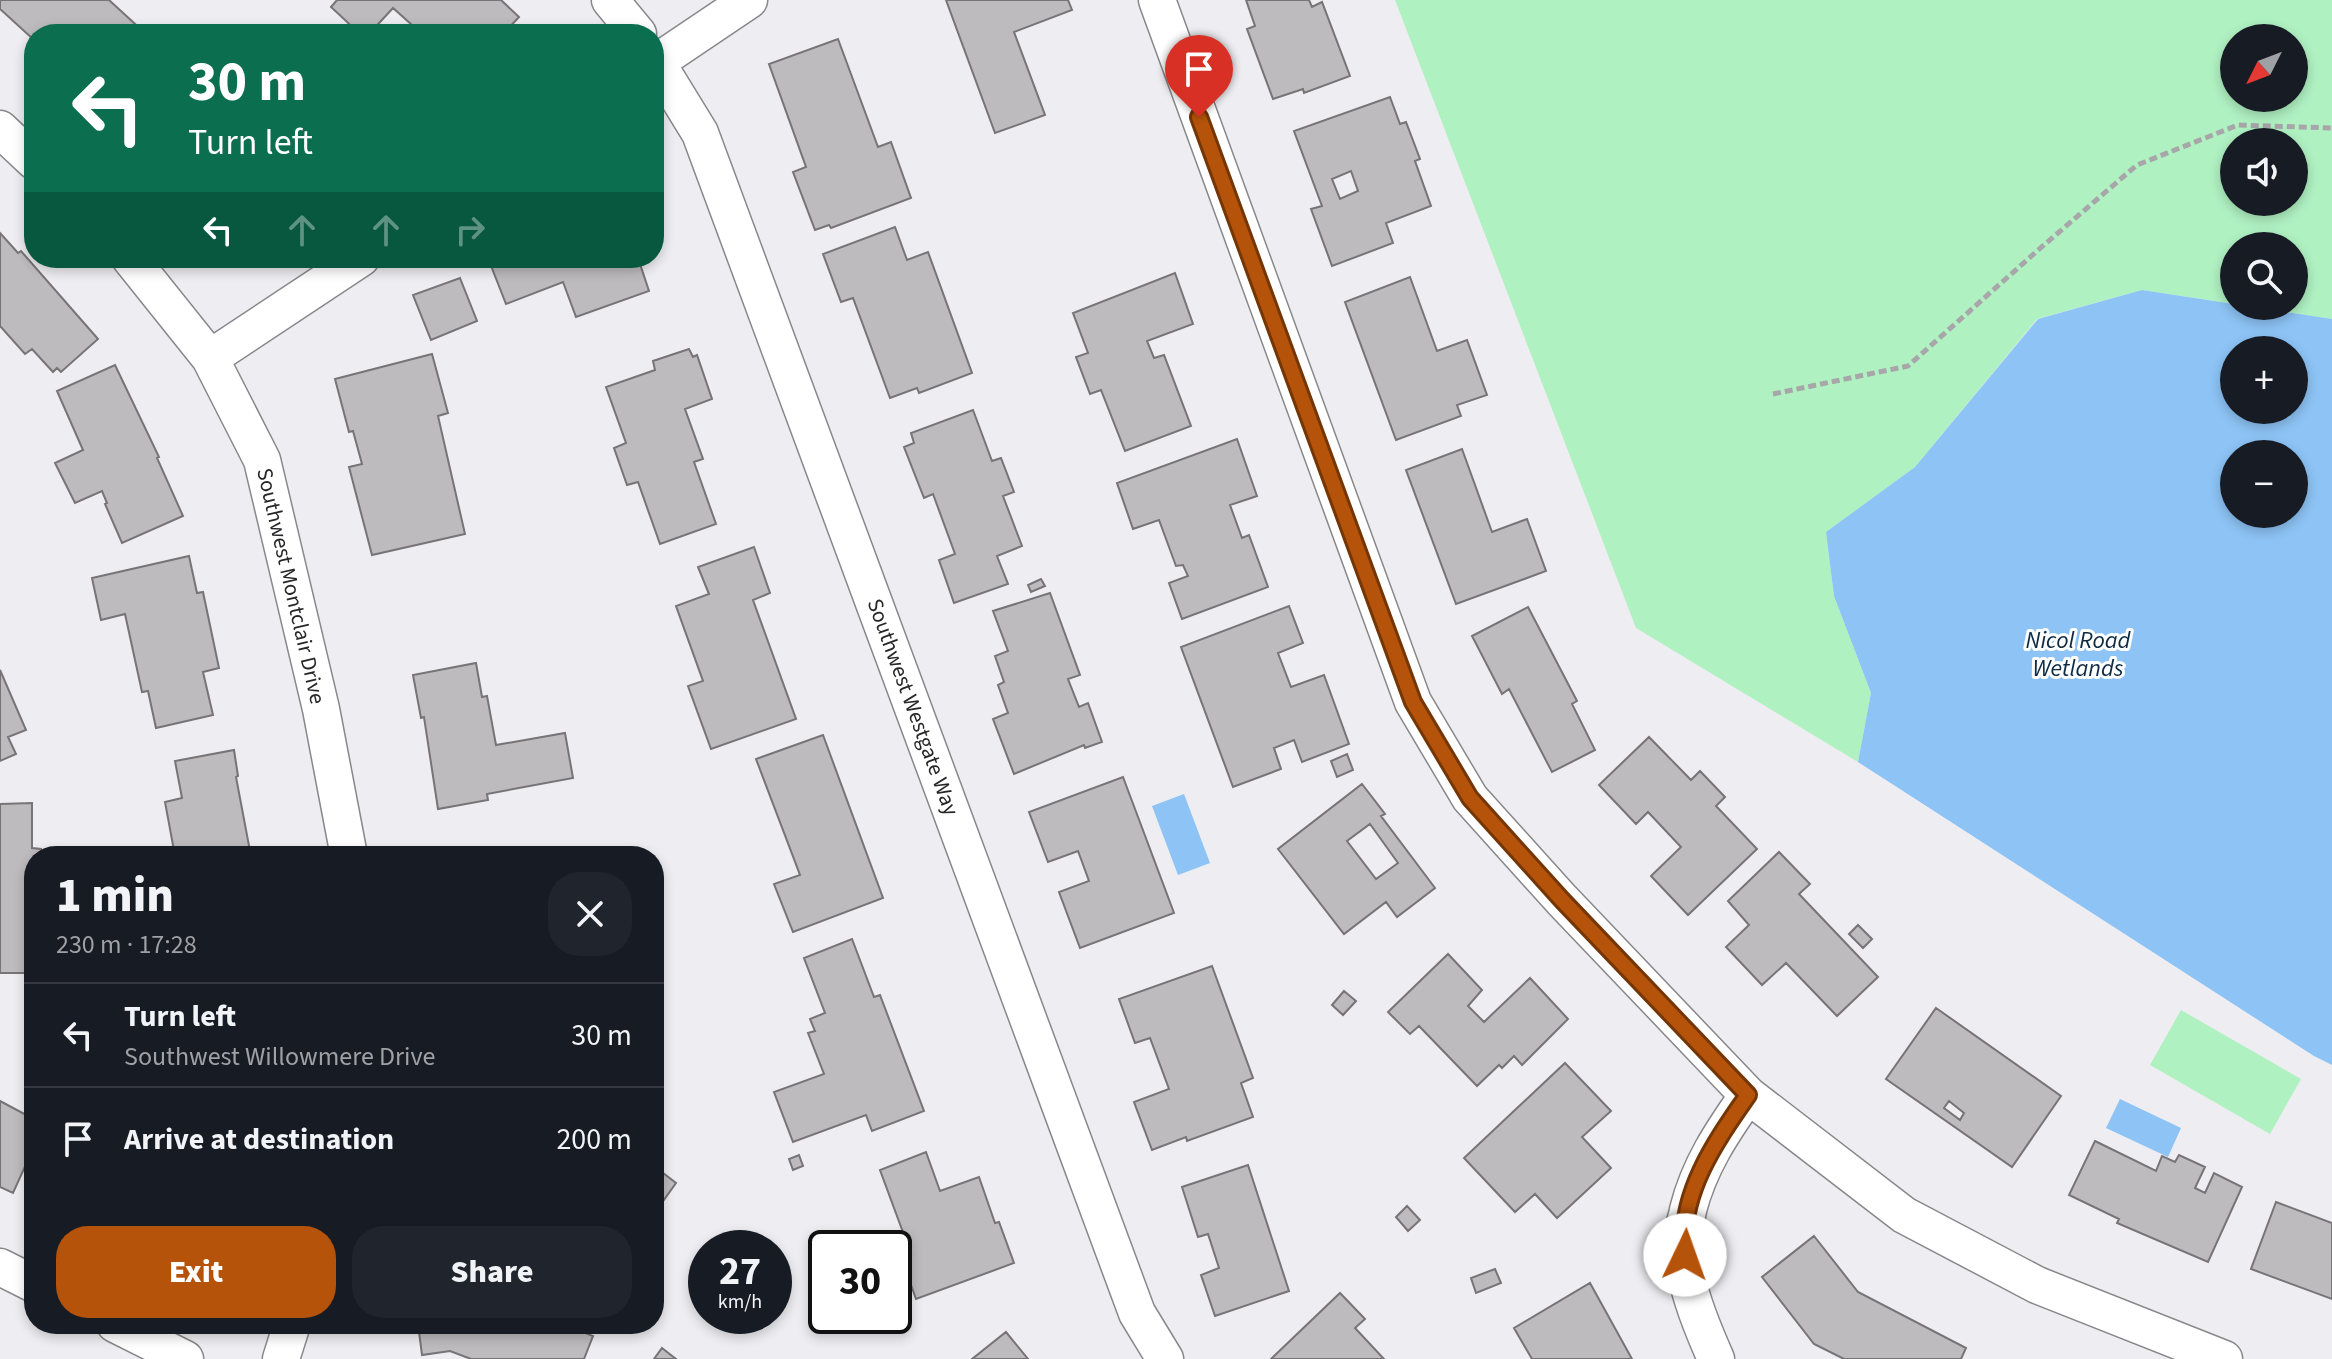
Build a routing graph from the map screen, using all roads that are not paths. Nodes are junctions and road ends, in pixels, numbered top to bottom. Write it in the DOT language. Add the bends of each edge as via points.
graph roads {
  1 [pos="610,0"];
  2 [pos="749,0"];
  3 [pos="1157,0"];
  4 [pos="628,24"];
  5 [pos="664,47"];
  6 [pos="664,75"];
  7 [pos="0,129"];
  8 [pos="24,152"];
  9 [pos="138,268"];
  10 [pos="346,268"];
  11 [pos="210,358"];
  12 [pos="347,846"];
  13 [pos="1748,1095"];
  14 [pos="0,1267"];
  15 [pos="24,1279"];
  16 [pos="135,1334"];
  17 [pos="289,1334"];
  18 [pos="185,1359"];
  19 [pos="281,1359"];
  20 [pos="1165,1359"];
  21 [pos="1716,1359"];
  22 [pos="2224,1359"];
  1 -- 4 [label="street, Southwest Westgate Way"];
  2 -- 5 [label="street"];
  3 -- 13 [label="street" via="1413,702 1470,798"];
  6 -- 20 [label="street, Southwest Westgate Way" via="700,133 1137,1313"];
  7 -- 8 [label="street"];
  9 -- 11 [label="street, Southwest Montclair Drive"];
  10 -- 11 [label="street"];
  11 -- 12 [label="street, Southwest Montclair Drive" via="262,460 321,709"];
  13 -- 21 [label="street" via="1712,1147 1694,1187 1683,1234 1699,1322"];
  13 -- 22 [label="street" via="1904,1215 2037,1285"];
  14 -- 15 [label="street"];
  16 -- 18 [label="street"];
  17 -- 19 [label="street"];
}
